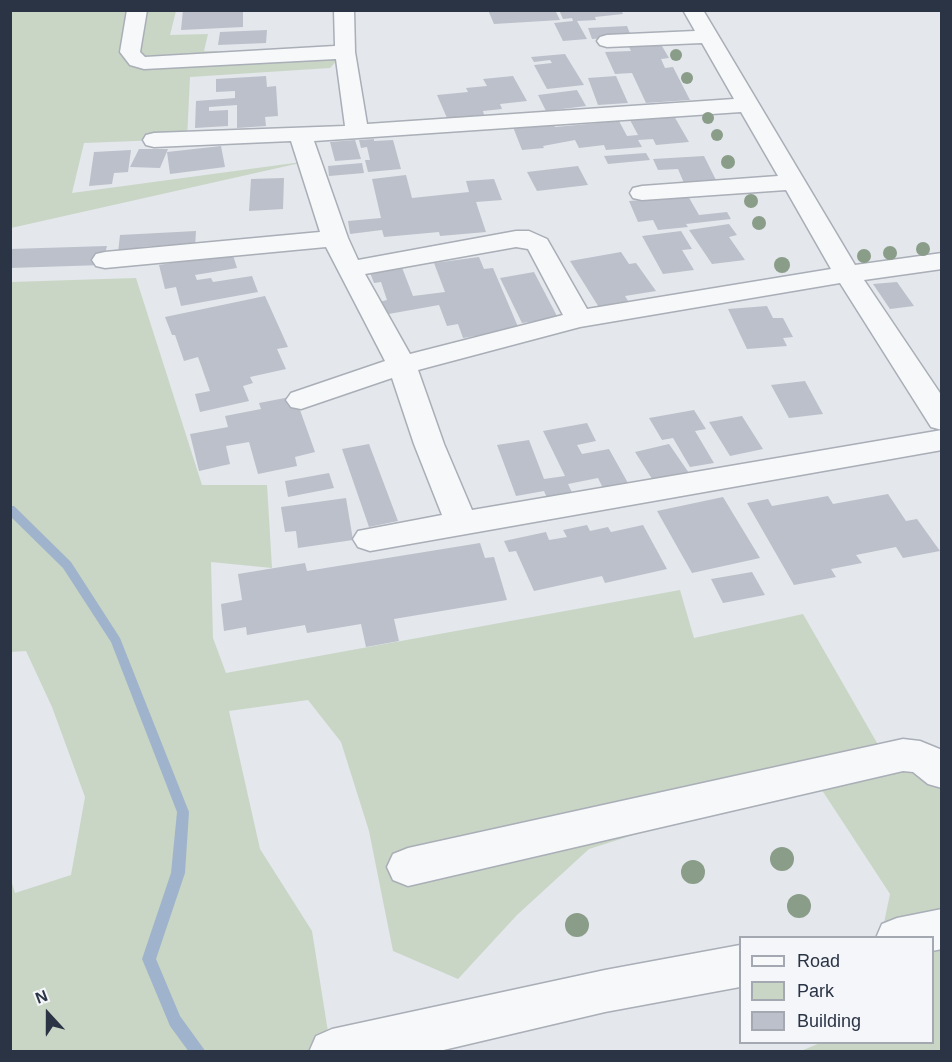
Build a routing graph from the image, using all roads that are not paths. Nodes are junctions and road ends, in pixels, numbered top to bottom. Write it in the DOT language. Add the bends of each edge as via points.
graph roads {
  1 [pos="137,10"];
  2 [pos="344,10"];
  3 [pos="693,10"];
  4 [pos="708,37"];
  5 [pos="607,42"];
  6 [pos="345,52"];
  7 [pos="748,105"];
  8 [pos="357,132"];
  9 [pos="300,134"];
  10 [pos="154,140"];
  11 [pos="792,182"];
  12 [pos="642,193"];
  13 [pos="335,238"];
  14 [pos="105,260"];
  15 [pos="942,261"];
  16 [pos="349,268"];
  17 [pos="847,274"];
  18 [pos="579,319"];
  19 [pos="402,365"];
  20 [pos="301,400"];
  21 [pos="942,420"];
  22 [pos="942,440"];
  23 [pos="461,522"];
  24 [pos="370,538"];
  25 [pos="942,772"];
  26 [pos="408,867"];
  27 [pos="942,929"];
  28 [pos="907,936"];
  29 [pos="739,966"];
  30 [pos="332,1052"];
  1 -- 6 [label="street" via="130,52 144,63"];
  2 -- 6 [label="street"];
  3 -- 4 [label="street"];
  4 -- 5 [label="street"];
  4 -- 7 [label="street"];
  6 -- 8 [label="street"];
  7 -- 8 [label="street"];
  7 -- 11 [label="street"];
  8 -- 9 [label="street"];
  9 -- 10 [label="street"];
  9 -- 13 [label="street"];
  11 -- 12 [label="street"];
  11 -- 17 [label="street"];
  13 -- 14 [label="street"];
  13 -- 16 [label="street"];
  15 -- 17 [label="street"];
  16 -- 18 [label="street" via="516,238 529,239 538,244"];
  16 -- 19 [label="street"];
  17 -- 18 [label="street"];
  17 -- 21 [label="street"];
  18 -- 19 [label="street"];
  19 -- 20 [label="street"];
  19 -- 23 [label="street"];
  22 -- 23 [label="street"];
  23 -- 24 [label="street"];
  25 -- 26 [label="street" via="920,757 903,755"];
  27 -- 28 [label="street"];
  29 -- 30 [label="street" via="605,991"];
}
